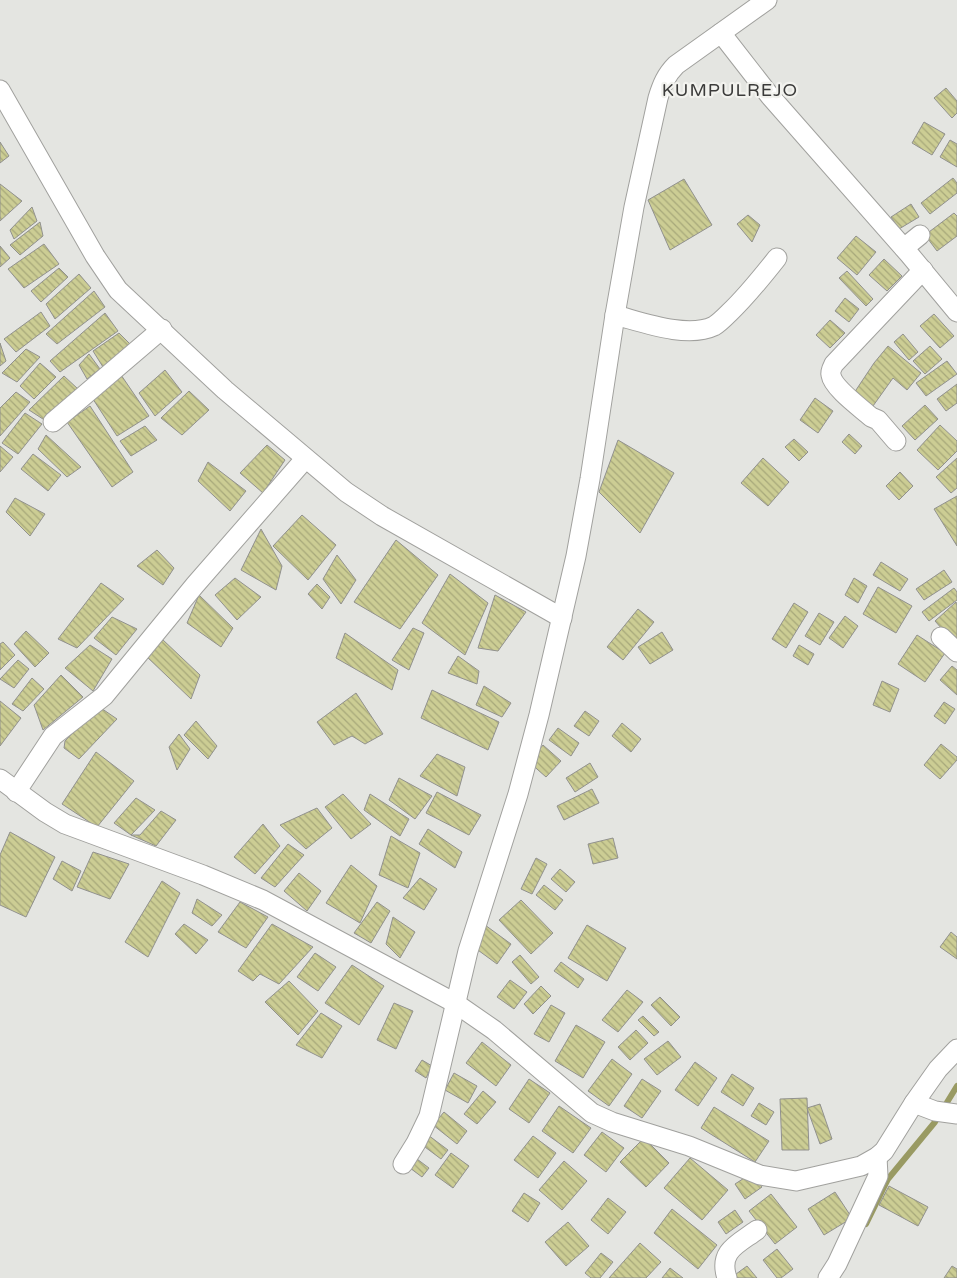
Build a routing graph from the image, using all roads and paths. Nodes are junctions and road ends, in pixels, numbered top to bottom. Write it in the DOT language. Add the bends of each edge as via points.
graph roads {
  1 [pos="767,0"];
  2 [pos="746,6"];
  3 [pos="721,33"];
  4 [pos="0,90"];
  5 [pos="920,235"];
  6 [pos="904,248"];
  7 [pos="777,258"];
  8 [pos="922,270"];
  9 [pos="957,312"];
  10 [pos="615,316"];
  11 [pos="162,329"];
  12 [pos="53,422"];
  13 [pos="896,441"];
  14 [pos="305,459"];
  15 [pos="562,618"];
  16 [pos="940,636"];
  17 [pos="957,652"];
  18 [pos="0,779"];
  19 [pos="16,792"];
  20 [pos="454,1003"];
  21 [pos="957,1049"];
  22 [pos="914,1103"];
  23 [pos="947,1113"];
  24 [pos="877,1157"];
  25 [pos="403,1164"];
  26 [pos="757,1230"];
  27 [pos="727,1278"];
  28 [pos="828,1278"];
  1 -- 2 [label="street"];
  2 -- 3 [label="street"];
  3 -- 6 [label="street" via="788,117"];
  3 -- 10 [label="street" via="676,66 663,83 634,207"];
  4 -- 11 [label="street" via="95,256 118,290"];
  5 -- 6 [label="street"];
  6 -- 8 [label="street"];
  7 -- 10 [label="street" via="752,290 714,326 694,331"];
  8 -- 9 [label="street"];
  8 -- 13 [label="street" via="831,370 836,386 878,420"];
  10 -- 15 [label="street" via="588,488"];
  11 -- 12 [label="street"];
  11 -- 14 [label="street" via="225,390"];
  14 -- 15 [label="street" via="382,516"];
  14 -- 19 [label="street" via="194,585 104,696 53,736"];
  15 -- 20 [label="street" via="518,794"];
  16 -- 17 [label="street"];
  18 -- 19 [label="street"];
  19 -- 20 [label="street" via="65,824 263,900"];
  20 -- 24 [label="street" via="494,1030 583,1106 612,1122 778,1179 796,1181 861,1166"];
  20 -- 25 [label="street" via="429,1116"];
  21 -- 22 [label="street"];
  22 -- 23 [label="street"];
  22 -- 24 [label="street"];
  24 -- 28 [label="street" via="878,1176"];
  26 -- 27 [label="street" via="727,1255 724,1260"];
}
